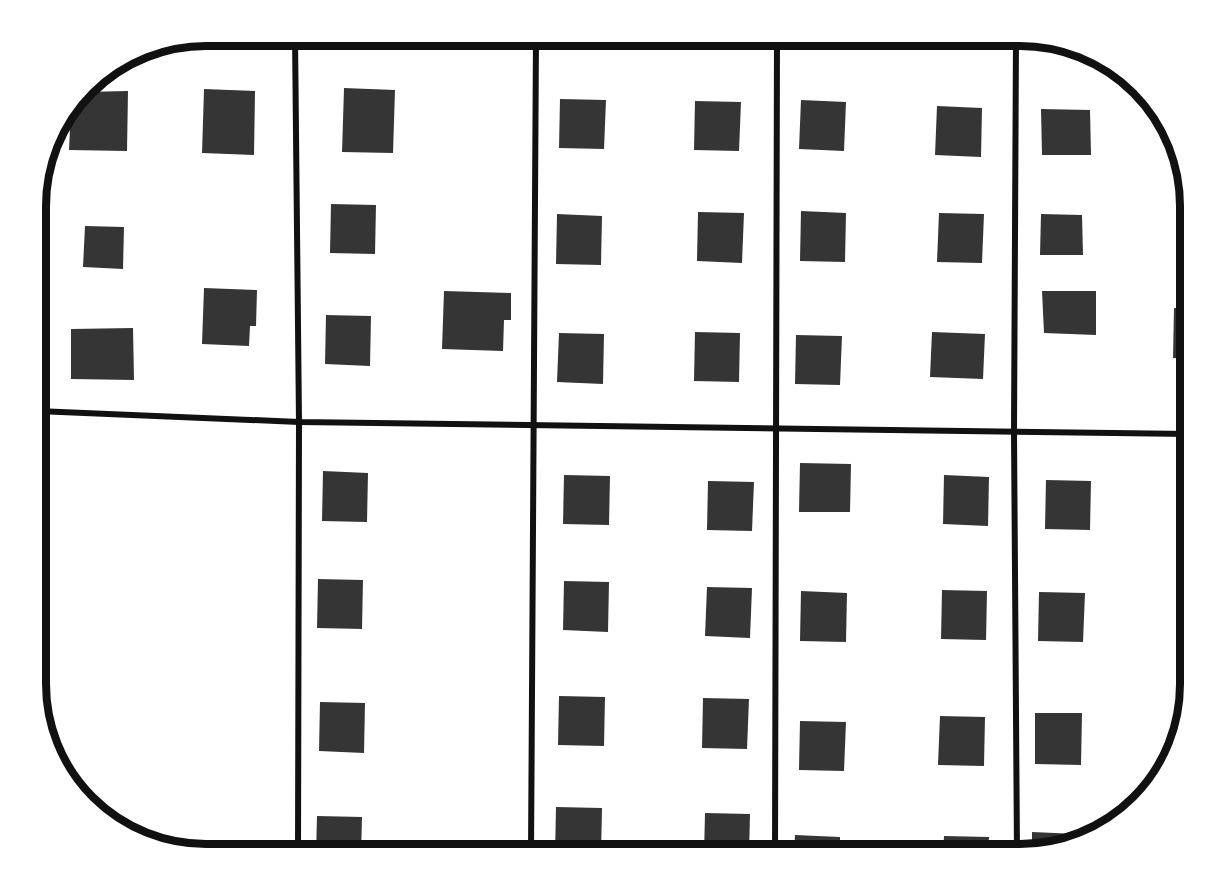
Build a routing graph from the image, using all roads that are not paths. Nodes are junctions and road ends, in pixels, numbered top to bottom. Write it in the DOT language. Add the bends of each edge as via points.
graph roads {
  1 [pos="295,47"];
  2 [pos="536,47"];
  3 [pos="777,47"];
  4 [pos="1016,47"];
  5 [pos="46,411"];
  6 [pos="299,422"];
  7 [pos="534,426"];
  8 [pos="775,429"];
  9 [pos="1014,432"];
  10 [pos="1179,434"];
  11 [pos="298,844"];
  12 [pos="531,844"];
  13 [pos="775,844"];
  14 [pos="1017,844"];
  1 -- 6 [label="street"];
  2 -- 7 [label="street"];
  3 -- 8 [label="street"];
  4 -- 9 [label="street"];
  5 -- 6 [label="street"];
  6 -- 7 [label="street"];
  6 -- 11 [label="street"];
  7 -- 8 [label="street"];
  7 -- 12 [label="street"];
  8 -- 9 [label="street"];
  8 -- 13 [label="street"];
  9 -- 10 [label="street"];
  9 -- 14 [label="street"];
}
